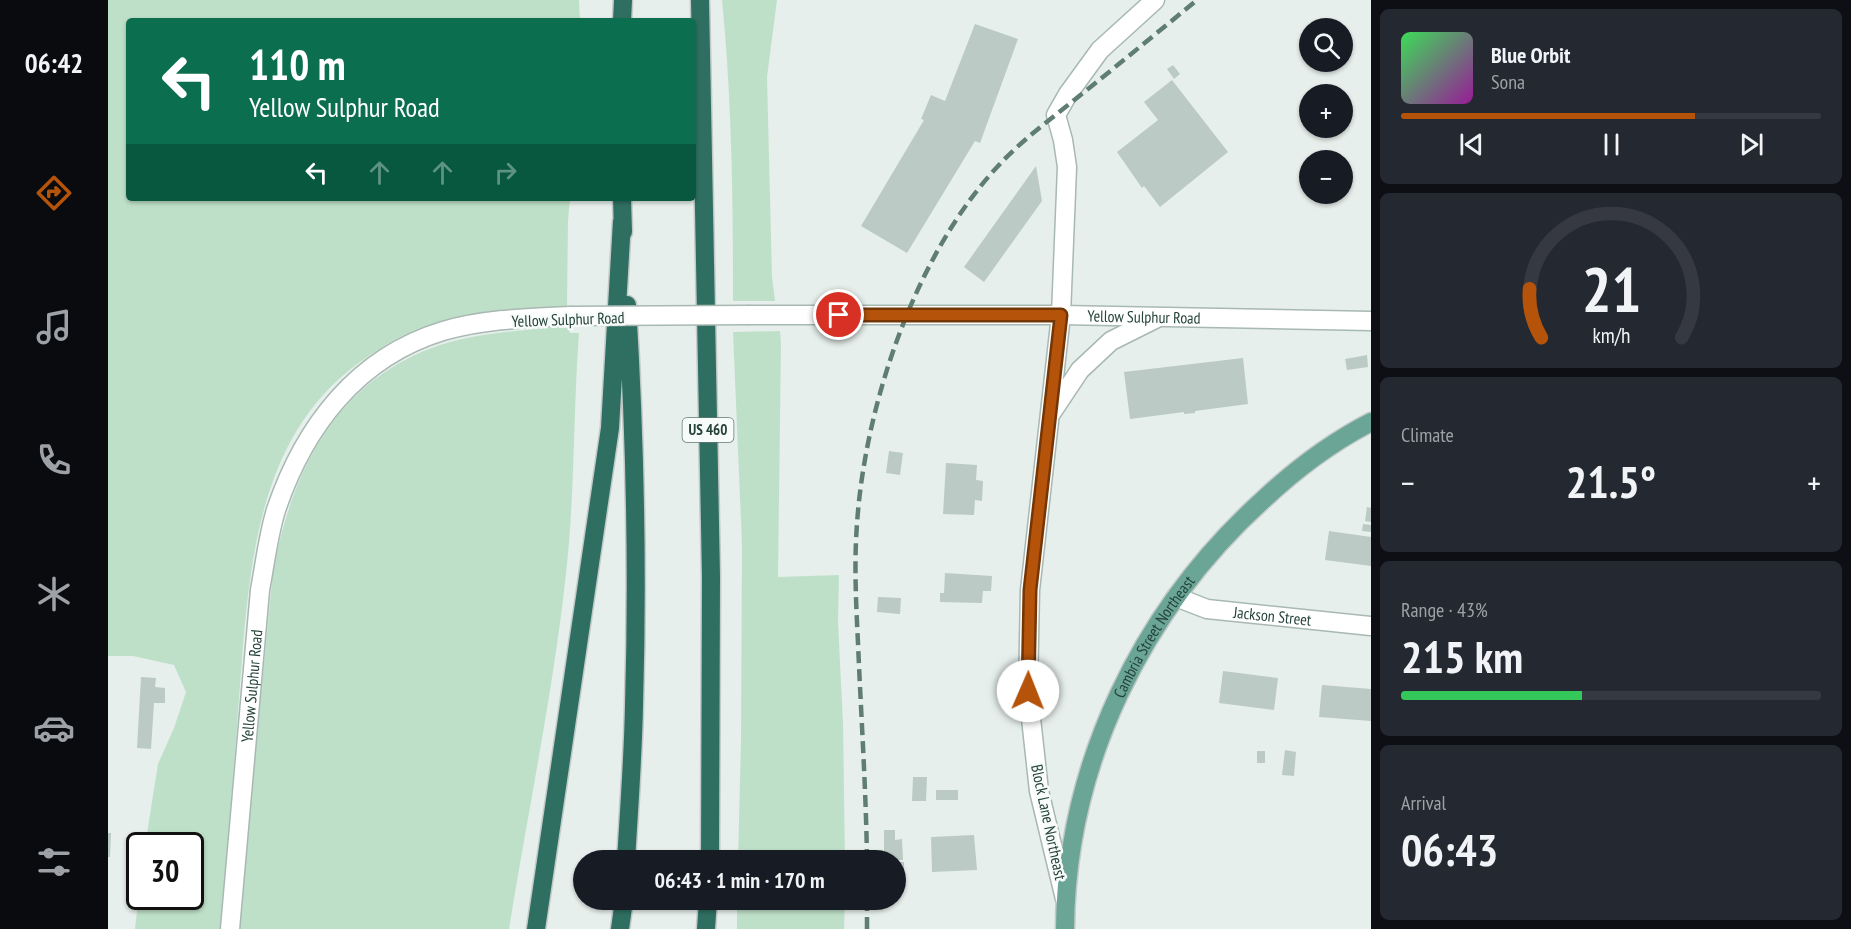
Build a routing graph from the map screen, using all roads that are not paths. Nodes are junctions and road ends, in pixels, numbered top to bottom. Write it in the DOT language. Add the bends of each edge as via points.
graph roads {
  1 [pos="623,0"];
  2 [pos="700,0"];
  3 [pos="1155,0"];
  4 [pos="622,18"];
  5 [pos="622,201"];
  6 [pos="622,221"];
  7 [pos="1061,315"];
  8 [pos="1160,316"];
  9 [pos="1371,321"];
  10 [pos="1050,416"];
  11 [pos="1371,422"];
  12 [pos="1176,597"];
  13 [pos="1371,626"];
  14 [pos="627,850"];
  15 [pos="710,850"];
  16 [pos="1065,899"];
  17 [pos="623,910"];
  18 [pos="707,910"];
  19 [pos="230,929"];
  20 [pos="536,929"];
  21 [pos="620,929"];
  22 [pos="706,929"];
  23 [pos="1065,929"];
  1 -- 4 [label="highway"];
  2 -- 15 [label="highway, US 460" via="711,578"];
  3 -- 7 [label="street, Block Lane Northeast" via="1100,50 1056,114 1067,167"];
  5 -- 6 [label="highway"];
  6 -- 14 [label="highway" via="636,547"];
  6 -- 20 [label="highway" via="610,428"];
  7 -- 8 [label="street, Yellow Sulphur Road"];
  7 -- 10 [label="street, Block Lane Northeast"];
  7 -- 19 [label="street, Yellow Sulphur Road, bridge" via="570,316 477,324 444,331 387,357 331,405 292,469 276,511 259,602"];
  8 -- 9 [label="street, Yellow Sulphur Road"];
  8 -- 10 [label="street" via="1111,341 1080,370"];
  10 -- 16 [label="street, Block Lane Northeast" via="1030,590 1028,691 1039,790"];
  11 -- 12 [label="main road, Cambria Street Northeast" via="1318,454 1280,484 1205,558"];
  12 -- 13 [label="street, Jackson Street" via="1207,609"];
  12 -- 16 [label="main road, Cambria Street Northeast" via="1137,656 1104,728 1078,815"];
  16 -- 23 [label="main road, Cambria Street Northeast"];
  17 -- 21 [label="highway"];
  18 -- 22 [label="highway"];
}
